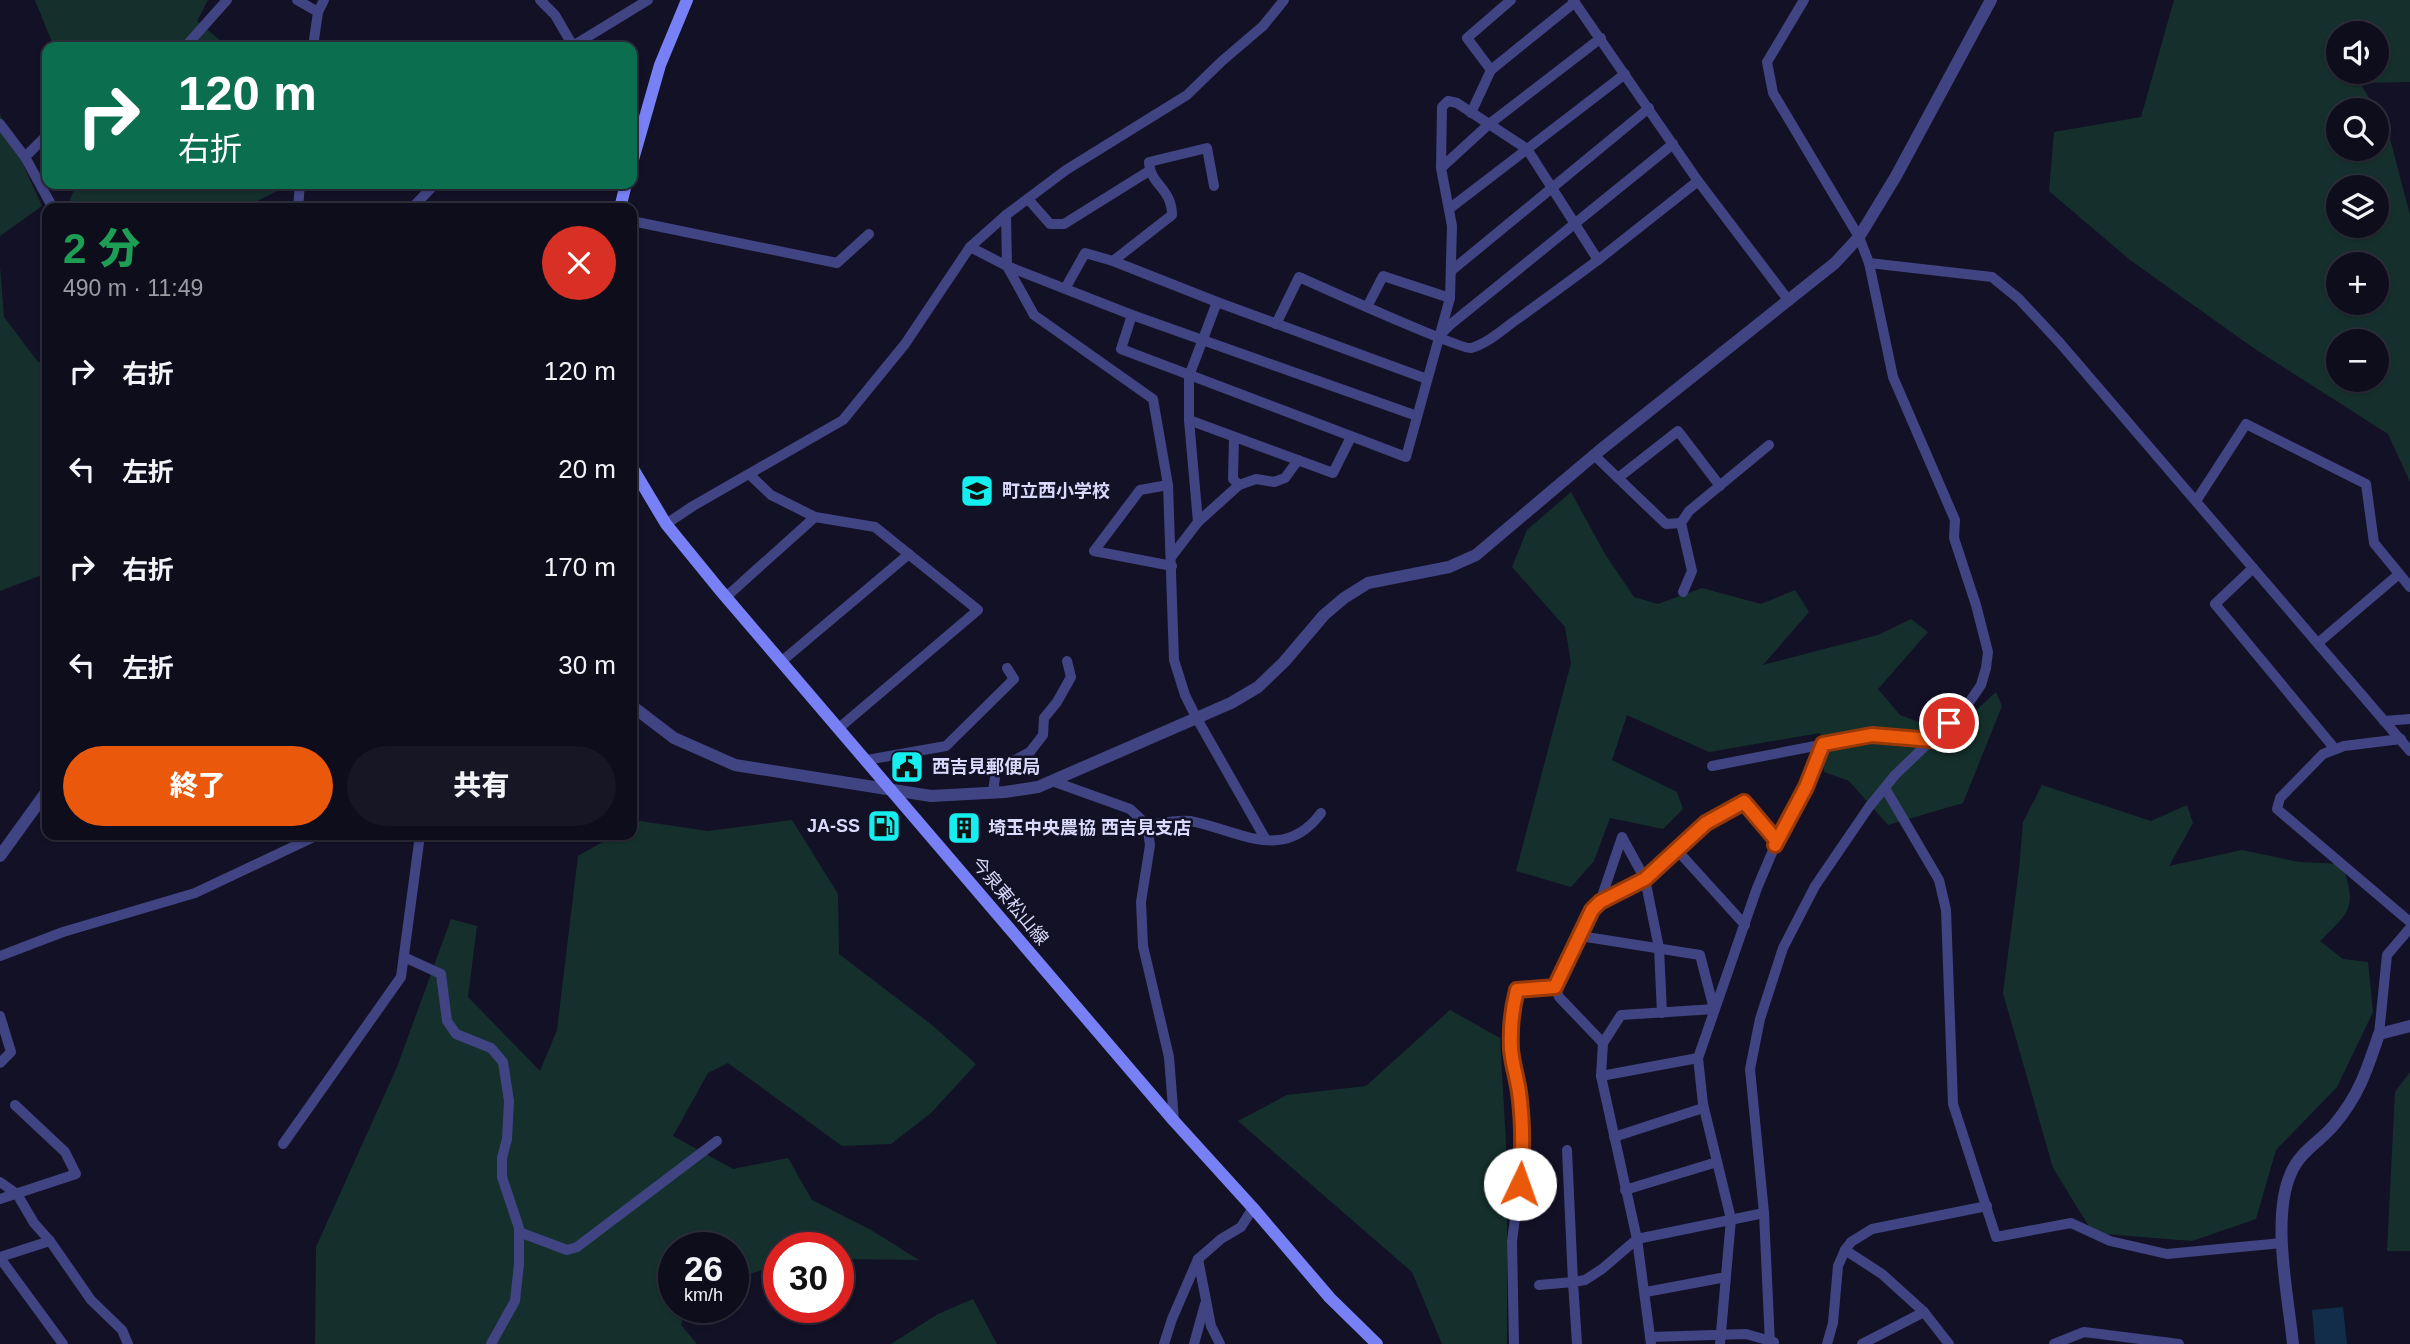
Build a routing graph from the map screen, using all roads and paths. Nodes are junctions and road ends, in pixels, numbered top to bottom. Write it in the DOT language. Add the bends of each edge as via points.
graph roads {
  1 [pos="227,0"];
  2 [pos="297,0"];
  3 [pos="324,0"];
  4 [pos="540,0"];
  5 [pos="648,0"];
  6 [pos="687,0"];
  7 [pos="1284,0"];
  8 [pos="1511,0"];
  9 [pos="1804,0"];
  10 [pos="1991,0"];
  11 [pos="1574,1"];
  12 [pos="318,12"];
  13 [pos="1601,38"];
  14 [pos="190,42"];
  15 [pos="314,42"];
  16 [pos="569,42"];
  17 [pos="580,42"];
  18 [pos="1491,70"];
  19 [pos="1625,74"];
  20 [pos="1649,108"];
  21 [pos="1471,113"];
  22 [pos="0,124"];
  23 [pos="1488,125"];
  24 [pos="42,140"];
  25 [pos="1673,144"];
  26 [pos="637,146"];
  27 [pos="1527,149"];
  28 [pos="25,157"];
  29 [pos="1441,169"];
  30 [pos="1149,171"];
  31 [pos="1698,181"];
  32 [pos="1214,186"];
  33 [pos="1552,187"];
  34 [pos="42,188"];
  35 [pos="430,189"];
  36 [pos="1028,199"];
  37 [pos="417,203"];
  38 [pos="1449,209"];
  39 [pos="1006,215"];
  40 [pos="637,222"];
  41 [pos="1574,224"];
  42 [pos="870,234"];
  43 [pos="1859,237"];
  44 [pos="970,247"];
  45 [pos="1598,260"];
  46 [pos="1113,261"];
  47 [pos="1869,263"];
  48 [pos="1007,265"];
  49 [pos="1451,271"];
  50 [pos="1066,287"];
  51 [pos="1450,298"];
  52 [pos="1789,301"];
  53 [pos="1217,302"];
  54 [pos="1367,307"];
  55 [pos="1132,315"];
  56 [pos="1276,324"];
  57 [pos="1440,336"];
  58 [pos="1204,339"];
  59 [pos="1189,376"];
  60 [pos="1427,379"];
  61 [pos="1417,416"];
  62 [pos="1189,420"];
  63 [pos="1351,437"];
  64 [pos="1234,438"];
  65 [pos="1769,445"];
  66 [pos="1594,455"];
  67 [pos="1298,460"];
  68 [pos="748,474"];
  69 [pos="637,475"];
  70 [pos="1618,478"];
  71 [pos="1168,485"];
  72 [pos="1238,485"];
  73 [pos="1720,486"];
  74 [pos="2196,501"];
  75 [pos="815,517"];
  76 [pos="1198,522"];
  77 [pos="1681,523"];
  78 [pos="666,524"];
  79 [pos="909,554"];
  80 [pos="1172,561"];
  81 [pos="2253,568"];
  82 [pos="2399,574"];
  83 [pos="2410,587"];
  84 [pos="1683,592"];
  85 [pos="726,597"];
  86 [pos="2318,643"];
  87 [pos="782,661"];
  88 [pos="1067,661"];
  89 [pos="1007,668"];
  90 [pos="637,710"];
  91 [pos="1196,717"];
  92 [pos="2410,719"];
  93 [pos="2384,721"];
  94 [pos="839,728"];
  95 [pos="2400,739"];
  96 [pos="1932,740"];
  97 [pos="1823,744"];
  98 [pos="2335,749"];
  99 [pos="2410,751"];
  100 [pos="867,760"];
  101 [pos="1712,766"];
  102 [pos="1052,780"];
  103 [pos="1885,788"];
  104 [pos="894,791"];
  105 [pos="993,792"];
  106 [pos="42,797"];
  107 [pos="1321,813"];
  108 [pos="1147,825"];
  109 [pos="308,840"];
  110 [pos="419,840"];
  111 [pos="1266,840"];
  112 [pos="1775,845"];
  113 [pos="1676,849"];
  114 [pos="0,856"];
  115 [pos="1645,879"];
  116 [pos="1600,902"];
  117 [pos="2410,922"];
  118 [pos="1745,925"];
  119 [pos="2410,928"];
  120 [pos="1580,936"];
  121 [pos="1659,948"];
  122 [pos="0,956"];
  123 [pos="404,957"];
  124 [pos="1555,987"];
  125 [pos="1715,1009"];
  126 [pos="1662,1013"];
  127 [pos="0,1016"];
  128 [pos="2410,1026"];
  129 [pos="2379,1034"];
  130 [pos="1603,1043"];
  131 [pos="1698,1058"];
  132 [pos="0,1063"];
  133 [pos="1601,1076"];
  134 [pos="15,1105"];
  135 [pos="1703,1108"];
  136 [pos="1174,1121"];
  137 [pos="1614,1137"];
  138 [pos="717,1141"];
  139 [pos="284,1144"];
  140 [pos="1567,1150"];
  141 [pos="1717,1161"];
  142 [pos="0,1182"];
  143 [pos="1625,1190"];
  144 [pos="17,1194"];
  145 [pos="0,1199"];
  146 [pos="1987,1206"];
  147 [pos="1253,1208"];
  148 [pos="1765,1213"];
  149 [pos="1731,1219"];
  150 [pos="519,1233"];
  151 [pos="1637,1239"];
  152 [pos="50,1241"];
  153 [pos="2282,1243"];
  154 [pos="1845,1250"];
  155 [pos="0,1258"];
  156 [pos="1198,1259"];
  157 [pos="1726,1277"];
  158 [pos="1573,1282"];
  159 [pos="1539,1284"];
  160 [pos="1646,1292"];
  161 [pos="1206,1299"];
  162 [pos="1924,1312"];
  163 [pos="1720,1340"];
  164 [pos="1651,1341"];
  165 [pos="1772,1343"];
  166 [pos="62,1344"];
  167 [pos="128,1344"];
  168 [pos="491,1344"];
  169 [pos="1164,1344"];
  170 [pos="1195,1344"];
  171 [pos="1220,1344"];
  172 [pos="1377,1344"];
  173 [pos="1514,1344"];
  174 [pos="1577,1344"];
  175 [pos="1827,1344"];
  176 [pos="1862,1344"];
  177 [pos="1949,1344"];
  178 [pos="2054,1344"];
  179 [pos="2179,1344"];
  180 [pos="2293,1344"];
  1 -- 14 [label="street"];
  2 -- 12 [label="street"];
  3 -- 12 [label="street"];
  4 -- 16 [label="street" via="555,15"];
  5 -- 17 [label="street"];
  6 -- 26 [label="main road" via="660,65"];
  7 -- 36 [label="street" via="1263,26 1187,95"];
  8 -- 18 [label="street" via="1467,38"];
  9 -- 43 [label="street" via="1767,62 1773,93"];
  10 -- 43 [label="street"];
  11 -- 13 [label="street"];
  11 -- 18 [label="street"];
  12 -- 15 [label="street"];
  13 -- 19 [label="street"];
  13 -- 23 [label="street"];
  18 -- 21 [label="street"];
  19 -- 20 [label="street"];
  19 -- 27 [label="street"];
  20 -- 25 [label="street"];
  20 -- 33 [label="street"];
  21 -- 23 [label="street"];
  21 -- 29 [label="street" via="1457,103 1442,107"];
  22 -- 28 [label="street"];
  23 -- 27 [label="street"];
  23 -- 29 [label="street"];
  24 -- 28 [label="street"];
  25 -- 31 [label="street"];
  25 -- 41 [label="street"];
  27 -- 33 [label="street"];
  27 -- 38 [label="street"];
  28 -- 34 [label="street"];
  29 -- 38 [label="street"];
  30 -- 32 [label="street" via="1149,162 1206,148"];
  30 -- 36 [label="street" via="1064,224 1050,223"];
  30 -- 46 [label="street" via="1172,201 1172,215"];
  31 -- 45 [label="street"];
  31 -- 52 [label="street"];
  33 -- 41 [label="street"];
  33 -- 49 [label="street"];
  35 -- 37 [label="street"];
  36 -- 39 [label="street"];
  38 -- 49 [label="street"];
  39 -- 44 [label="street"];
  39 -- 48 [label="street"];
  40 -- 42 [label="street" via="837,263"];
  41 -- 45 [label="street"];
  41 -- 57 [label="street"];
  43 -- 47 [label="street"];
  43 -- 52 [label="street"];
  44 -- 48 [label="street"];
  44 -- 68 [label="street" via="905,344 843,419"];
  45 -- 57 [label="street" via="1494,336 1470,348"];
  46 -- 50 [label="street" via="1085,253"];
  46 -- 53 [label="street"];
  47 -- 74 [label="street" via="1992,277 2004,285"];
  47 -- 96 [label="street" via="1893,377 1955,520 1954,538 1987,652 1981,685"];
  48 -- 50 [label="street"];
  48 -- 71 [label="street" via="1034,315 1153,399"];
  49 -- 51 [label="street"];
  50 -- 55 [label="street"];
  51 -- 54 [label="street" via="1383,276"];
  51 -- 57 [label="street"];
  52 -- 66 [label="street"];
  53 -- 56 [label="street"];
  53 -- 58 [label="street"];
  54 -- 56 [label="street" via="1299,277"];
  54 -- 57 [label="street"];
  55 -- 58 [label="street"];
  55 -- 59 [label="street" via="1121,349"];
  56 -- 60 [label="street"];
  57 -- 60 [label="street"];
  58 -- 59 [label="street"];
  58 -- 61 [label="street"];
  59 -- 62 [label="street"];
  59 -- 63 [label="street"];
  60 -- 61 [label="street"];
  61 -- 63 [label="street" via="1406,457"];
  62 -- 64 [label="street"];
  62 -- 76 [label="street"];
  63 -- 67 [label="street" via="1333,473"];
  64 -- 67 [label="street"];
  64 -- 72 [label="street" via="1233,479"];
  65 -- 73 [label="street"];
  66 -- 70 [label="street"];
  66 -- 91 [label="street" via="1476,555 1449,567 1367,583 1324,615 1258,687"];
  67 -- 72 [label="street" via="1285,478"];
  68 -- 75 [label="street" via="771,495"];
  68 -- 78 [label="street"];
  69 -- 78 [label="main road, 今泉東松山線"];
  70 -- 73 [label="street" via="1678,431"];
  70 -- 77 [label="street" via="1666,524"];
  71 -- 80 [label="street"];
  71 -- 80 [label="street" via="1140,490 1094,551"];
  72 -- 76 [label="street"];
  73 -- 77 [label="street"];
  74 -- 81 [label="street"];
  74 -- 82 [label="street" via="2246,424 2366,484 2374,543"];
  75 -- 79 [label="street" via="875,527"];
  75 -- 85 [label="street"];
  76 -- 80 [label="street"];
  77 -- 84 [label="street" via="1692,571"];
  78 -- 85 [label="main road, 今泉東松山線"];
  79 -- 87 [label="street"];
  79 -- 94 [label="street" via="978,610"];
  80 -- 91 [label="street" via="1174,660"];
  81 -- 86 [label="street"];
  81 -- 98 [label="street" via="2215,604"];
  82 -- 83 [label="street"];
  82 -- 86 [label="street"];
  85 -- 87 [label="main road, 今泉東松山線"];
  86 -- 93 [label="street"];
  87 -- 94 [label="main road, 今泉東松山線"];
  88 -- 105 [label="street" via="1071,677 1044,718 1043,735 1030,752 996,770"];
  89 -- 100 [label="street" via="1014,679 947,746"];
  90 -- 104 [label="street" via="674,738 735,765"];
  91 -- 102 [label="street"];
  91 -- 111 [label="street"];
  92 -- 93 [label="street"];
  93 -- 95 [label="street"];
  94 -- 100 [label="main road, 今泉東松山線"];
  95 -- 98 [label="street"];
  95 -- 99 [label="street"];
  96 -- 97 [label="street" via="1872,735"];
  96 -- 103 [label="street"];
  97 -- 101 [label="street"];
  97 -- 112 [label="street"];
  98 -- 117 [label="street" via="2323,754 2280,799 2277,809"];
  100 -- 104 [label="main road, 今泉東松山線"];
  102 -- 105 [label="street" via="1038,787"];
  102 -- 108 [label="street" via="1130,809"];
  103 -- 146 [label="street" via="1939,880 1946,909 1953,1104"];
  103 -- 148 [label="street" via="1815,886 1783,948 1760,1018 1750,1069"];
  104 -- 105 [label="street" via="931,796"];
  104 -- 136 [label="main road, 今泉東松山線"];
  106 -- 114 [label="street"];
  107 -- 111 [label="street" via="1295,837"];
  108 -- 111 [label="street" via="1188,820"];
  108 -- 136 [label="street" via="1150,845 1141,902 1143,946 1169,1057"];
  109 -- 122 [label="street" via="195,894 63,932"];
  110 -- 123 [label="street"];
  112 -- 113 [label="street" via="1777,841 1744,802 1706,823"];
  112 -- 118 [label="street"];
  113 -- 115 [label="street"];
  113 -- 118 [label="street"];
  115 -- 116 [label="street"];
  115 -- 116 [label="street" via="1622,837"];
  115 -- 121 [label="street"];
  116 -- 120 [label="street"];
  118 -- 125 [label="street"];
  119 -- 129 [label="street" via="2387,956"];
  120 -- 121 [label="street"];
  120 -- 124 [label="street"];
  121 -- 125 [label="street" via="1700,955"];
  121 -- 126 [label="street"];
  123 -- 139 [label="street" via="401,977"];
  123 -- 150 [label="street" via="441,974 447,1021 457,1034 491,1048 503,1062 509,1101 502,1177"];
  124 -- 130 [label="street"];
  124 -- 173 [label="street" via="1517,990 1512,1009 1511,1050 1523,1159 1512,1241"];
  125 -- 126 [label="street"];
  125 -- 131 [label="street"];
  126 -- 130 [label="street" via="1621,1016"];
  127 -- 132 [label="street" via="10,1052"];
  128 -- 129 [label="street"];
  129 -- 153 [label="street" via="2361,1087 2291,1171 2282,1209"];
  130 -- 133 [label="street"];
  131 -- 133 [label="street"];
  131 -- 135 [label="street"];
  133 -- 137 [label="street"];
  134 -- 144 [label="street" via="65,1152 76,1174"];
  135 -- 137 [label="street"];
  135 -- 141 [label="street"];
  136 -- 147 [label="main road, 今泉東松山線"];
  137 -- 143 [label="street"];
  138 -- 150 [label="street" via="577,1247 567,1250"];
  140 -- 158 [label="street"];
  141 -- 143 [label="street"];
  141 -- 149 [label="street"];
  142 -- 144 [label="street"];
  143 -- 151 [label="street"];
  144 -- 145 [label="street"];
  144 -- 152 [label="street"];
  146 -- 153 [label="street" via="1996,1237 2071,1223 2110,1241 2166,1254"];
  146 -- 154 [label="street" via="1872,1229"];
  147 -- 156 [label="street" via="1241,1227"];
  147 -- 172 [label="main road, 今泉東松山線" via="1330,1298"];
  148 -- 149 [label="street"];
  148 -- 165 [label="street"];
  149 -- 151 [label="street"];
  149 -- 157 [label="street"];
  150 -- 168 [label="street" via="515,1301"];
  151 -- 158 [label="street" via="1602,1269"];
  151 -- 160 [label="street"];
  152 -- 155 [label="street"];
  152 -- 167 [label="street" via="91,1300 122,1330"];
  153 -- 180 [label="street"];
  154 -- 162 [label="street" via="1882,1274"];
  154 -- 175 [label="street" via="1838,1266"];
  155 -- 166 [label="street"];
  156 -- 161 [label="street"];
  156 -- 169 [label="street"];
  157 -- 160 [label="street"];
  157 -- 163 [label="street"];
  158 -- 159 [label="street"];
  158 -- 174 [label="street"];
  160 -- 164 [label="street"];
  161 -- 170 [label="street"];
  161 -- 171 [label="street"];
  162 -- 176 [label="street"];
  162 -- 177 [label="street"];
  163 -- 164 [label="street"];
  163 -- 165 [label="street" via="1746,1334"];
  178 -- 179 [label="street" via="2084,1332"];
}
